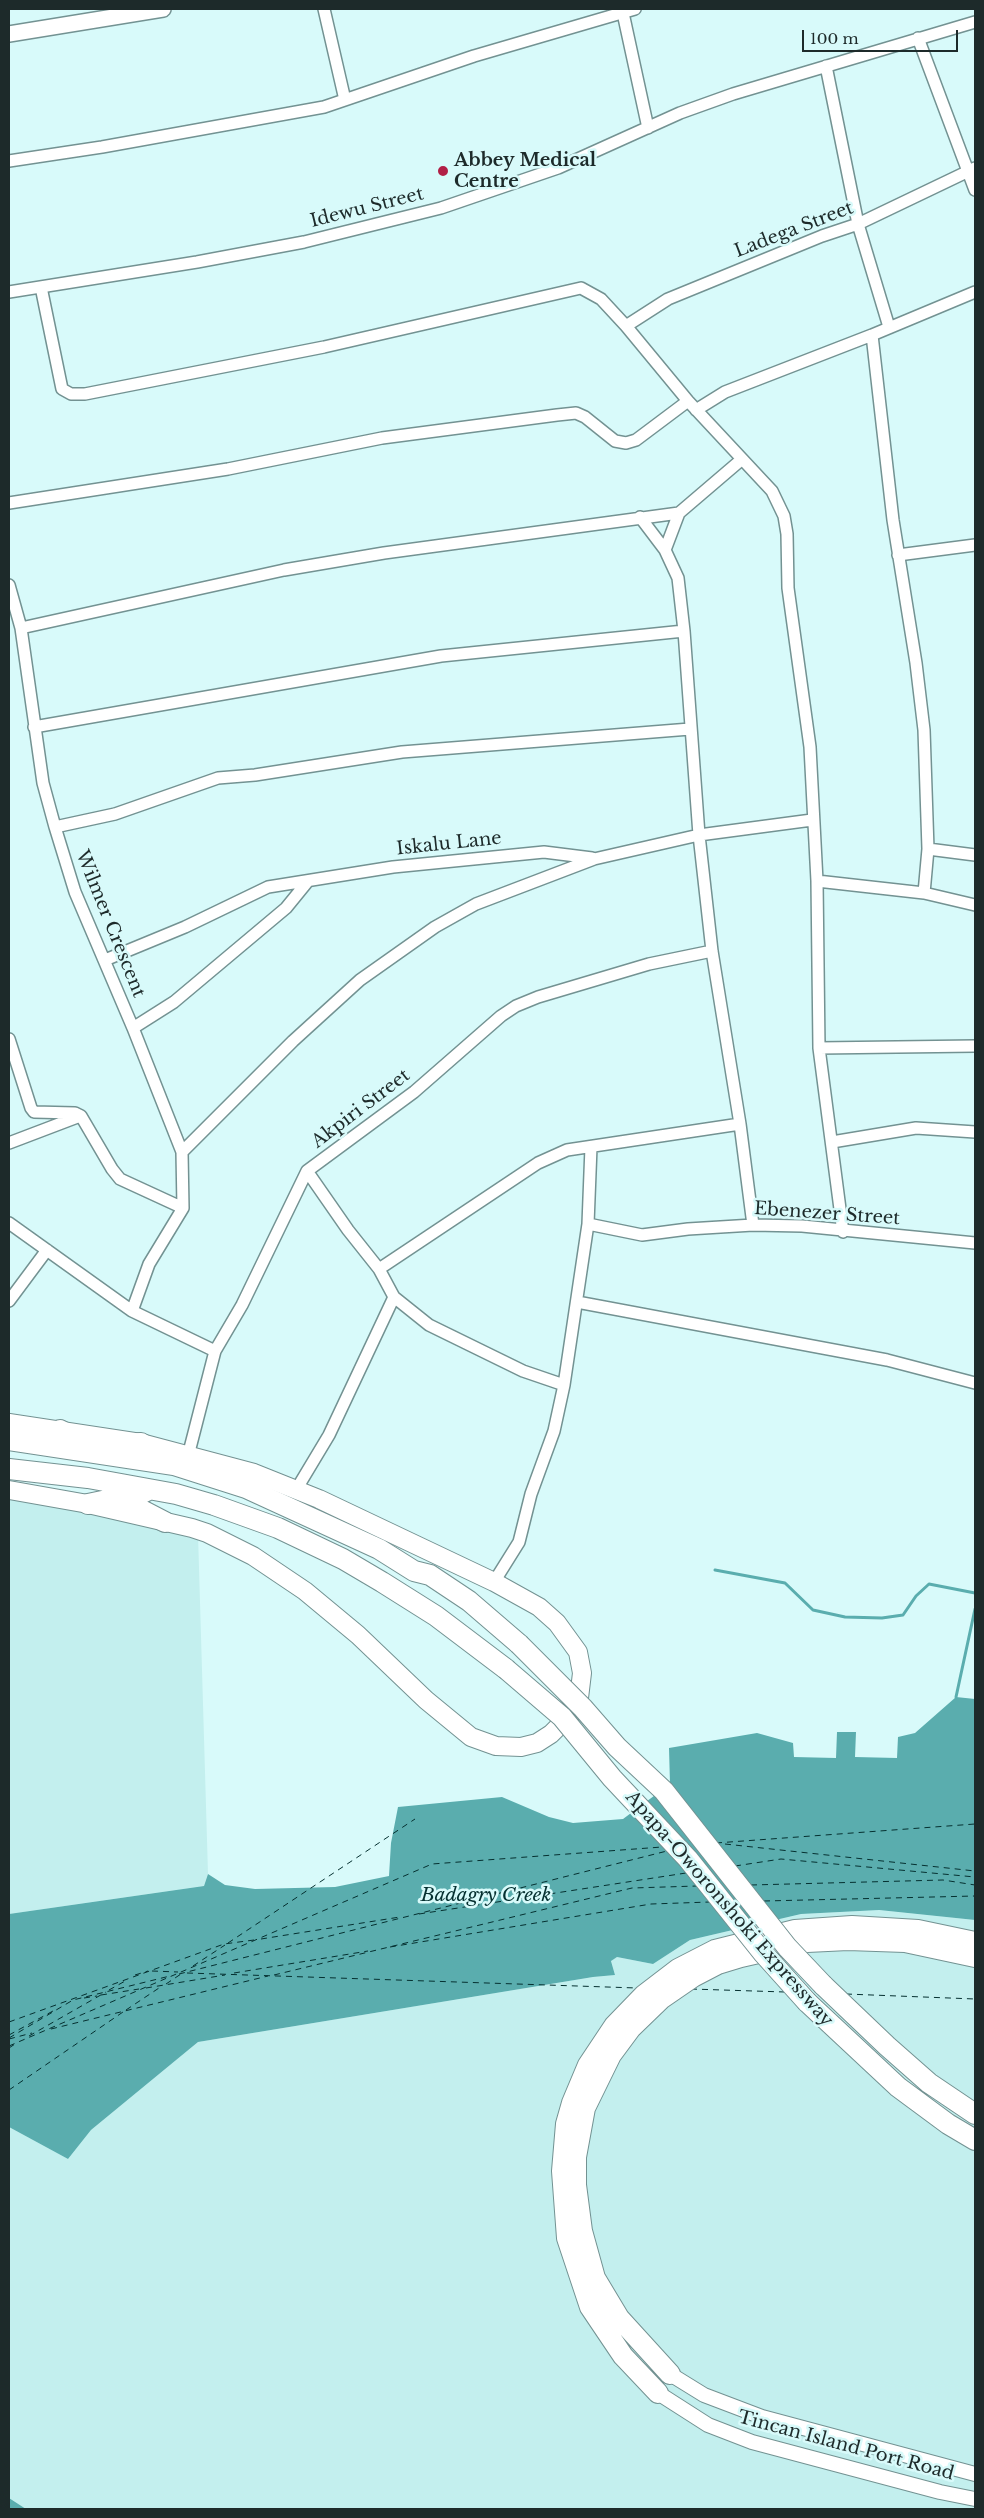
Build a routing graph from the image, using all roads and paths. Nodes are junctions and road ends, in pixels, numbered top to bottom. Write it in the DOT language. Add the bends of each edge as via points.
graph roads {
  1 [pos="163,9"];
  2 [pos="324,9"];
  3 [pos="635,9"];
  4 [pos="127,11"];
  5 [pos="623,13"];
  6 [pos="975,22"];
  7 [pos="9,34"];
  8 [pos="918,38"];
  9 [pos="826,66"];
  10 [pos="345,100"];
  11 [pos="648,128"];
  12 [pos="9,161"];
  13 [pos="972,169"];
  14 [pos="975,190"];
  15 [pos="858,224"];
  16 [pos="41,287"];
  17 [pos="9,292"];
  18 [pos="975,292"];
  19 [pos="626,326"];
  20 [pos="889,327"];
  21 [pos="872,335"];
  22 [pos="692,406"];
  23 [pos="741,460"];
  24 [pos="9,504"];
  25 [pos="679,513"];
  26 [pos="640,517"];
  27 [pos="975,545"];
  28 [pos="665,550"];
  29 [pos="898,555"];
  30 [pos="9,585"];
  31 [pos="20,628"];
  32 [pos="684,631"];
  33 [pos="34,727"];
  34 [pos="690,728"];
  35 [pos="812,820"];
  36 [pos="55,827"];
  37 [pos="699,835"];
  38 [pos="928,849"];
  39 [pos="975,855"];
  40 [pos="594,859"];
  41 [pos="308,881"];
  42 [pos="817,881"];
  43 [pos="924,893"];
  44 [pos="975,905"];
  45 [pos="712,951"];
  46 [pos="105,960"];
  47 [pos="133,1028"];
  48 [pos="9,1040"];
  49 [pos="975,1046"];
  50 [pos="819,1048"];
  51 [pos="81,1116"];
  52 [pos="740,1124"];
  53 [pos="975,1132"];
  54 [pos="832,1142"];
  55 [pos="9,1143"];
  56 [pos="591,1146"];
  57 [pos="182,1152"];
  58 [pos="307,1171"];
  59 [pos="182,1208"];
  60 [pos="9,1223"];
  61 [pos="588,1224"];
  62 [pos="753,1225"];
  63 [pos="843,1232"];
  64 [pos="975,1243"];
  65 [pos="47,1250"];
  66 [pos="379,1269"];
  67 [pos="394,1297"];
  68 [pos="9,1300"];
  69 [pos="578,1302"];
  70 [pos="132,1311"];
  71 [pos="215,1351"];
  72 [pos="975,1383"];
  73 [pos="564,1384"];
  74 [pos="9,1423"];
  75 [pos="59,1438"];
  76 [pos="9,1440"];
  77 [pos="137,1451"];
  78 [pos="188,1456"];
  79 [pos="9,1468"];
  80 [pos="88,1478"];
  81 [pos="9,1490"];
  82 [pos="296,1490"];
  83 [pos="176,1494"];
  84 [pos="118,1498"];
  85 [pos="88,1504"];
  86 [pos="165,1522"];
  87 [pos="494,1582"];
  88 [pos="975,1942"];
  89 [pos="975,1957"];
  90 [pos="975,2114"];
  91 [pos="975,2140"];
  92 [pos="670,2374"];
  93 [pos="658,2393"];
  94 [pos="975,2474"];
  95 [pos="975,2499"];
  1 -- 4 [label="main road"];
  2 -- 10 [label="street"];
  3 -- 5 [label="street"];
  4 -- 7 [label="main road"];
  5 -- 10 [label="street" via="474,56"];
  5 -- 11 [label="street"];
  6 -- 8 [label="street, Idewu Street"];
  8 -- 9 [label="street, Idewu Street"];
  8 -- 13 [label="street"];
  9 -- 11 [label="street, Idewu Street" via="733,94"];
  9 -- 15 [label="street"];
  10 -- 12 [label="street" via="256,120"];
  11 -- 16 [label="street, Idewu Street" via="558,168 441,208 304,242"];
  13 -- 14 [label="street"];
  13 -- 15 [label="street, Ladega Street"];
  15 -- 19 [label="street, Ladega Street" via="668,299"];
  15 -- 20 [label="street"];
  16 -- 17 [label="street, Idewu Street"];
  16 -- 19 [label="street" via="62,389 71,394 85,394 324,347 570,289 592,292"];
  18 -- 20 [label="street"];
  19 -- 22 [label="street"];
  20 -- 21 [label="street"];
  21 -- 22 [label="street"];
  21 -- 29 [label="street"];
  22 -- 23 [label="street"];
  22 -- 24 [label="street" via="626,443 615,440 585,417 557,415 382,438 228,469"];
  23 -- 25 [label="street"];
  23 -- 35 [label="street" via="772,491 784,516 788,588 810,747"];
  25 -- 26 [label="street"];
  25 -- 28 [label="street"];
  26 -- 28 [label="street"];
  26 -- 31 [label="street" via="293,569"];
  27 -- 29 [label="street"];
  28 -- 32 [label="street" via="678,578"];
  29 -- 38 [label="street" via="924,730"];
  30 -- 31 [label="street, Wilmer Crescent"];
  31 -- 33 [label="street, Wilmer Crescent"];
  32 -- 33 [label="street" via="441,656"];
  32 -- 34 [label="street"];
  33 -- 36 [label="street, Wilmer Crescent" via="43,783"];
  34 -- 36 [label="street" via="402,752 218,778 115,814"];
  34 -- 37 [label="street"];
  35 -- 37 [label="street"];
  35 -- 42 [label="street"];
  36 -- 46 [label="street, Wilmer Crescent" via="75,892"];
  37 -- 40 [label="street"];
  37 -- 45 [label="street"];
  38 -- 39 [label="street"];
  38 -- 43 [label="street"];
  40 -- 41 [label="street, Iskalu Lane" via="544,852 393,867"];
  40 -- 57 [label="street" via="476,904 435,927 368,974 293,1041"];
  41 -- 46 [label="street, Iskalu Lane" via="261,889 185,927"];
  41 -- 47 [label="street" via="286,908 174,1002"];
  42 -- 43 [label="street"];
  42 -- 50 [label="street"];
  43 -- 44 [label="street"];
  45 -- 52 [label="street"];
  45 -- 58 [label="street, Akpiri Street" via="649,964 516,1006 414,1092"];
  46 -- 47 [label="street, Wilmer Crescent"];
  47 -- 57 [label="street, Wilmer Crescent"];
  48 -- 51 [label="street" via="30,1108 34,1112"];
  49 -- 50 [label="street"];
  50 -- 54 [label="street"];
  51 -- 55 [label="street"];
  51 -- 59 [label="street" via="120,1179"];
  52 -- 56 [label="street"];
  52 -- 62 [label="street"];
  53 -- 54 [label="street" via="916,1128"];
  54 -- 63 [label="street"];
  56 -- 61 [label="street"];
  56 -- 66 [label="street" via="567,1150 538,1163"];
  57 -- 59 [label="street"];
  58 -- 66 [label="street"];
  58 -- 71 [label="street, Akpiri Street" via="242,1305"];
  59 -- 70 [label="street" via="149,1264"];
  60 -- 65 [label="street"];
  61 -- 62 [label="street, Ebenezer Street" via="642,1235 688,1228"];
  61 -- 69 [label="street"];
  62 -- 63 [label="street, Ebenezer Street" via="802,1226"];
  63 -- 64 [label="street, Ebenezer Street"];
  65 -- 68 [label="street"];
  65 -- 70 [label="street"];
  66 -- 67 [label="street"];
  67 -- 73 [label="street" via="429,1325 523,1371"];
  67 -- 82 [label="street" via="329,1435"];
  69 -- 72 [label="street" via="887,1360"];
  69 -- 73 [label="street"];
  70 -- 71 [label="street"];
  71 -- 78 [label="street, Akpiri Street"];
  73 -- 87 [label="street" via="554,1431 518,1542"];
  74 -- 75 [label="main road, Apapa-Oworonshoki Expressway"];
  75 -- 76 [label="highway, Apapa-Oworonshoki Expressway"];
  75 -- 77 [label="highway, Apapa-Oworonshoki Expressway"];
  75 -- 77 [label="highway" via="92,1447"];
  77 -- 78 [label="main road, Apapa-Oworonshoki Expressway"];
  77 -- 90 [label="highway, Apapa-Oworonshoki Expressway, bridge" via="246,1488 339,1529 414,1571 430,1575 469,1601 519,1644 664,1791 787,1947 823,1985 929,2083"];
  78 -- 82 [label="main road, Apapa-Oworonshoki Expressway" via="254,1473"];
  79 -- 80 [label="highway, Apapa-Oworonshoki Expressway"];
  80 -- 83 [label="highway, Apapa-Oworonshoki Expressway"];
  80 -- 84 [label="highway"];
  81 -- 85 [label="main road, Apapa-Oworonshoki Expressway"];
  82 -- 87 [label="main road, Apapa-Oworonshoki Expressway"];
  83 -- 84 [label="highway" via="146,1492"];
  83 -- 91 [label="highway, Apapa-Oworonshoki Expressway, bridge" via="269,1525 343,1560 436,1616 506,1669 562,1717 612,1778 688,1859 807,2002 898,2087"];
  84 -- 85 [label="highway"];
  84 -- 86 [label="highway"];
  85 -- 86 [label="main road, Apapa-Oworonshoki Expressway"];
  86 -- 87 [label="main road, Apapa-Oworonshoki Expressway" via="207,1533 253,1556 305,1591 472,1737 496,1746 521,1747 537,1743 551,1734 575,1710 582,1673 578,1652 557,1623 539,1607"];
  88 -- 93 [label="highway" via="918,1930 852,1926 795,1930 715,1950 678,1970 644,1995 614,2026 588,2065 566,2124 562,2171 567,2238 590,2307 623,2356"];
  89 -- 92 [label="highway" via="905,1942 848,1940 807,1942 741,1957 693,1977 661,1999 631,2028 611,2055 585,2108 576,2157 582,2231 595,2278 619,2318"];
  92 -- 94 [label="street, Tincan Island Port Road" via="704,2395 762,2418"];
  93 -- 95 [label="street, Tincan Island Port Road" via="708,2425 752,2442"];
}
